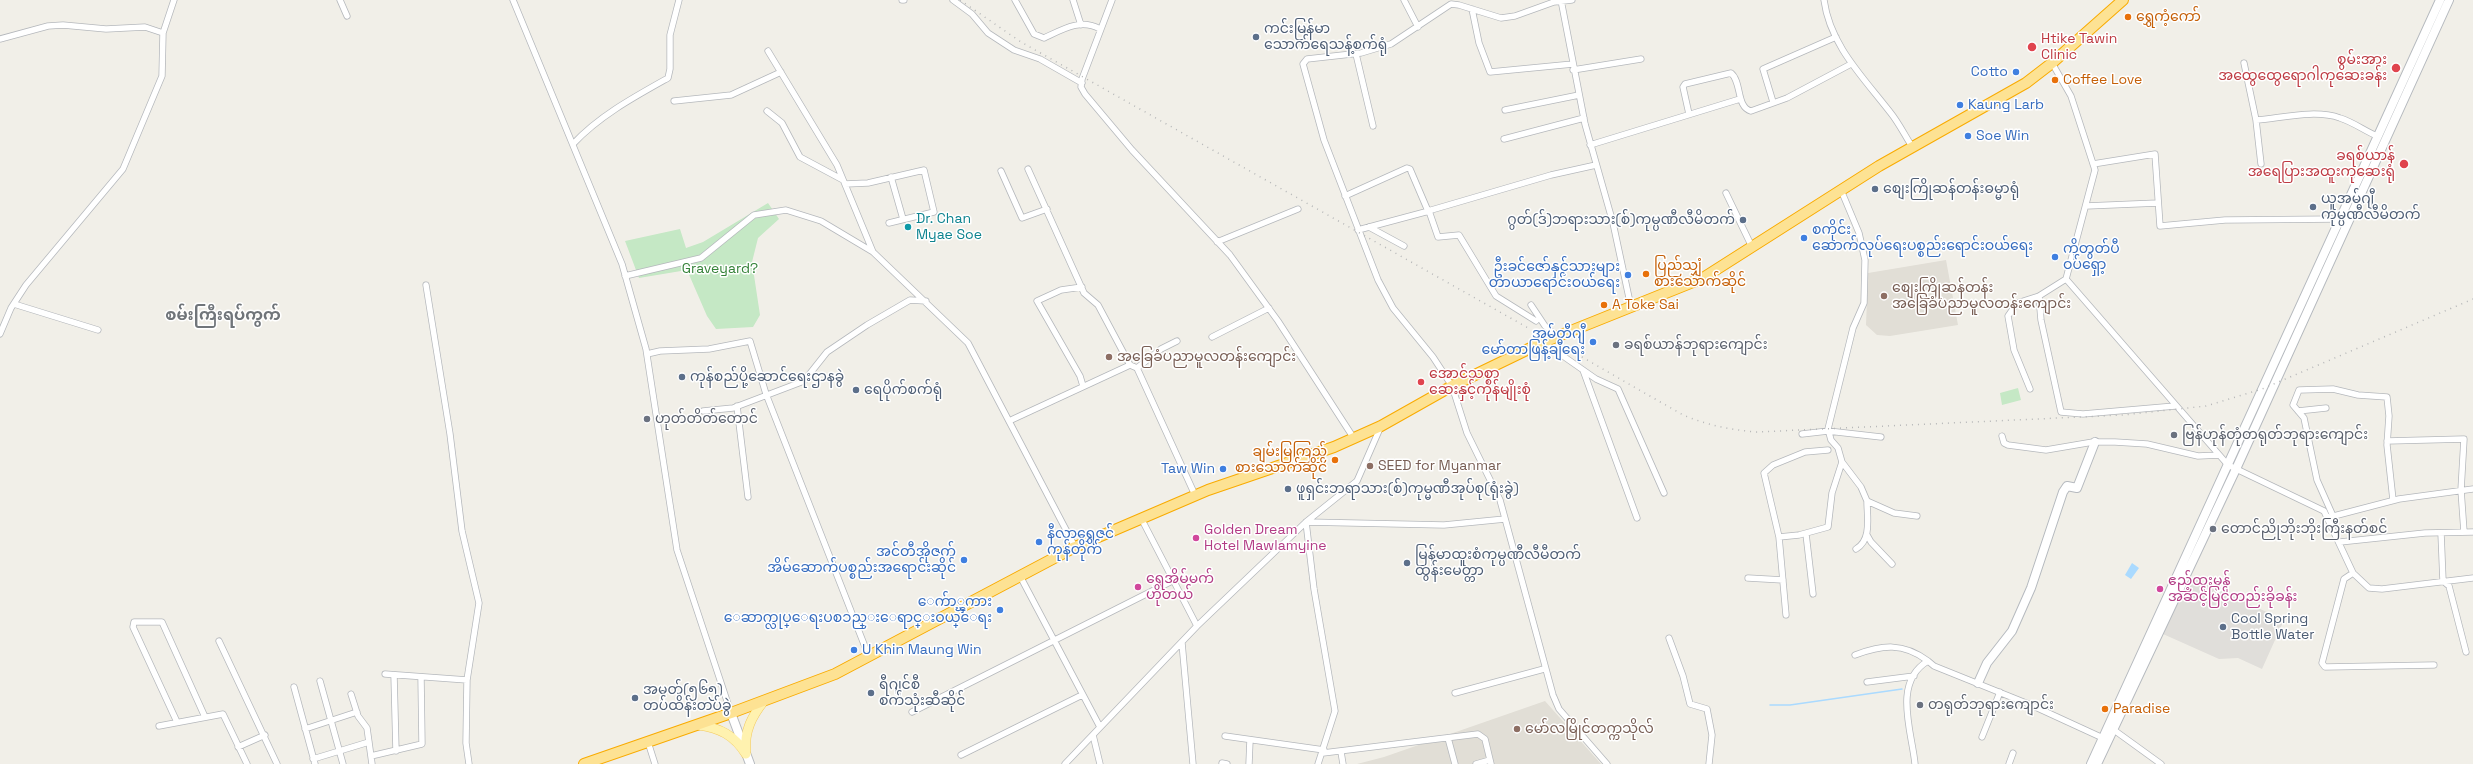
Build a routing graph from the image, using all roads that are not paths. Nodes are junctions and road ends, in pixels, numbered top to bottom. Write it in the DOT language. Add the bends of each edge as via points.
graph roads {
  1 [pos="174,0"];
  2 [pos="340,0"];
  3 [pos="513,0"];
  4 [pos="679,0"];
  5 [pos="953,0"];
  6 [pos="1016,0"];
  7 [pos="1073,0"];
  8 [pos="1112,0"];
  9 [pos="1404,0"];
  10 [pos="1572,0"];
  11 [pos="1824,0"];
  12 [pos="2123,0"];
  13 [pos="2440,0"];
  14 [pos="2449,0"];
  15 [pos="1561,1"];
  16 [pos="1472,9"];
  17 [pos="347,16"];
  18 [pos="1081,25"];
  19 [pos="1418,27"];
  20 [pos="1100,29"];
  21 [pos="163,33"];
  22 [pos="1836,37"];
  23 [pos="0,39"];
  24 [pos="768,51"];
  25 [pos="1356,54"];
  26 [pos="1641,59"];
  27 [pos="2052,63"];
  28 [pos="2244,63"];
  29 [pos="1851,64"];
  30 [pos="1573,67"];
  31 [pos="781,72"];
  32 [pos="1082,83"];
  33 [pos="1579,95"];
  34 [pos="1740,99"];
  35 [pos="674,101"];
  36 [pos="1773,102"];
  37 [pos="1505,110"];
  38 [pos="768,112"];
  39 [pos="1689,114"];
  40 [pos="1584,118"];
  41 [pos="2256,120"];
  42 [pos="1373,126"];
  43 [pos="2377,136"];
  44 [pos="1504,139"];
  45 [pos="572,144"];
  46 [pos="1590,145"];
  47 [pos="1913,148"];
  48 [pos="2093,164"];
  49 [pos="2261,164"];
  50 [pos="1596,165"];
  51 [pos="1028,169"];
  52 [pos="1001,171"];
  53 [pos="891,177"];
  54 [pos="844,182"];
  55 [pos="1841,190"];
  56 [pos="1726,193"];
  57 [pos="1345,196"];
  58 [pos="2158,203"];
  59 [pos="2086,206"];
  60 [pos="1047,209"];
  61 [pos="1298,209"];
  62 [pos="1428,211"];
  63 [pos="902,219"];
  64 [pos="2339,219"];
  65 [pos="889,223"];
  66 [pos="1369,226"];
  67 [pos="1358,230"];
  68 [pos="1217,242"];
  69 [pos="1404,246"];
  70 [pos="1752,247"];
  71 [pos="873,252"];
  72 [pos="625,276"];
  73 [pos="2066,279"];
  74 [pos="426,285"];
  75 [pos="1082,287"];
  76 [pos="2039,296"];
  77 [pos="926,302"];
  78 [pos="14,304"];
  79 [pos="1531,305"];
  80 [pos="1631,307"];
  81 [pos="1269,308"];
  82 [pos="1536,321"];
  83 [pos="98,330"];
  84 [pos="0,334"];
  85 [pos="1557,336"];
  86 [pos="1212,337"];
  87 [pos="1177,342"];
  88 [pos="1543,342"];
  89 [pos="647,354"];
  90 [pos="1130,365"];
  91 [pos="1137,368"];
  92 [pos="1583,370"];
  93 [pos="1083,386"];
  94 [pos="1452,386"];
  95 [pos="2030,389"];
  96 [pos="766,394"];
  97 [pos="737,406"];
  98 [pos="2175,406"];
  99 [pos="2326,408"];
  100 [pos="703,411"];
  101 [pos="2298,411"];
  102 [pos="1009,421"];
  103 [pos="1381,426"];
  104 [pos="1828,431"];
  105 [pos="1802,434"];
  106 [pos="2002,436"];
  107 [pos="1353,437"];
  108 [pos="1881,437"];
  109 [pos="2387,441"];
  110 [pos="2095,442"];
  111 [pos="1828,450"];
  112 [pos="2219,455"];
  113 [pos="1842,462"];
  114 [pos="2232,467"];
  115 [pos="2473,489"];
  116 [pos="2461,490"];
  117 [pos="1664,493"];
  118 [pos="1195,495"];
  119 [pos="748,497"];
  120 [pos="2393,500"];
  121 [pos="1867,501"];
  122 [pos="1917,516"];
  123 [pos="2330,517"];
  124 [pos="1141,518"];
  125 [pos="1637,518"];
  126 [pos="1505,519"];
  127 [pos="1306,522"];
  128 [pos="2464,532"];
  129 [pos="2473,532"];
  130 [pos="2441,533"];
  131 [pos="1806,534"];
  132 [pos="1867,535"];
  133 [pos="1779,537"];
  134 [pos="2340,542"];
  135 [pos="1075,547"];
  136 [pos="1856,549"];
  137 [pos="1892,564"];
  138 [pos="2353,573"];
  139 [pos="1020,576"];
  140 [pos="1748,578"];
  141 [pos="2473,578"];
  142 [pos="1174,580"];
  143 [pos="1783,580"];
  144 [pos="2443,582"];
  145 [pos="1813,594"];
  146 [pos="1786,615"];
  147 [pos="1197,626"];
  148 [pos="1669,638"];
  149 [pos="219,641"];
  150 [pos="1054,641"];
  151 [pos="1182,643"];
  152 [pos="2466,652"];
  153 [pos="1855,656"];
  154 [pos="869,657"];
  155 [pos="1928,661"];
  156 [pos="2434,665"];
  157 [pos="1544,669"];
  158 [pos="385,674"];
  159 [pos="394,675"];
  160 [pos="1914,676"];
  161 [pos="421,677"];
  162 [pos="467,680"];
  163 [pos="320,681"];
  164 [pos="1867,682"];
  165 [pos="1978,683"];
  166 [pos="294,687"];
  167 [pos="2000,692"];
  168 [pos="1455,693"];
  169 [pos="351,694"];
  170 [pos="1082,695"];
  171 [pos="764,701"];
  172 [pos="357,712"];
  173 [pos="912,712"];
  174 [pos="731,714"];
  175 [pos="205,717"];
  176 [pos="330,720"];
  177 [pos="177,722"];
  178 [pos="698,725"];
  179 [pos="159,726"];
  180 [pos="1100,728"];
  181 [pos="304,729"];
  182 [pos="2114,730"];
  183 [pos="265,735"];
  184 [pos="1093,735"];
  185 [pos="1225,736"];
  186 [pos="1982,737"];
  187 [pos="1448,738"];
  188 [pos="2106,739"];
  189 [pos="1250,740"];
  190 [pos="369,742"];
  191 [pos="648,742"];
  192 [pos="238,747"];
  193 [pos="340,751"];
  194 [pos="396,751"];
  195 [pos="1324,751"];
  196 [pos="1341,752"];
  197 [pos="2013,753"];
  198 [pos="746,754"];
  199 [pos="961,755"];
  200 [pos="371,756"];
  201 [pos="314,761"];
  202 [pos="1491,762"];
  203 [pos="246,764"];
  204 [pos="277,764"];
  205 [pos="343,764"];
  206 [pos="372,764"];
  207 [pos="469,764"];
  208 [pos="584,764"];
  209 [pos="655,764"];
  210 [pos="750,764"];
  211 [pos="1065,764"];
  212 [pos="1100,764"];
  213 [pos="1193,764"];
  214 [pos="1249,764"];
  215 [pos="1318,764"];
  216 [pos="1343,764"];
  217 [pos="1455,764"];
  218 [pos="1476,764"];
  219 [pos="1607,764"];
  220 [pos="1709,764"];
  221 [pos="1915,764"];
  222 [pos="2009,764"];
  223 [pos="2091,764"];
  224 [pos="2097,764"];
  225 [pos="2161,764"];
  1 -- 21 [label="street"];
  2 -- 17 [label="street"];
  3 -- 45 [label="street"];
  4 -- 45 [label="street" via="670,36 668,78 588,128"];
  5 -- 32 [label="street" via="972,14 988,33 1014,50 1040,59"];
  6 -- 18 [label="street" via="1034,34 1044,38 1073,25"];
  7 -- 18 [label="street"];
  8 -- 20 [label="street"];
  9 -- 19 [label="street"];
  10 -- 15 [label="street"];
  11 -- 22 [label="street" via="1827,19"];
  12 -- 27 [label="highway"];
  13 -- 43 [label="main road"];
  14 -- 114 [label="main road"];
  15 -- 16 [label="street" via="1501,18"];
  15 -- 30 [label="street"];
  16 -- 19 [label="street" via="1450,4"];
  16 -- 30 [label="street" via="1479,43 1490,72"];
  18 -- 20 [label="street" via="1090,23"];
  19 -- 25 [label="street" via="1391,44"];
  20 -- 32 [label="street"];
  21 -- 23 [label="street" via="145,27 63,25 48,26"];
  21 -- 78 [label="street" via="162,76 123,169 52,253"];
  22 -- 29 [label="street"];
  22 -- 36 [label="street" via="1763,69"];
  24 -- 31 [label="street"];
  25 -- 42 [label="street"];
  25 -- 57 [label="street" via="1307,59 1303,64 1322,133"];
  26 -- 30 [label="street"];
  27 -- 47 [label="highway" via="2026,83"];
  27 -- 48 [label="street" via="2071,96"];
  28 -- 41 [label="street"];
  29 -- 36 [label="street" via="1787,98"];
  29 -- 47 [label="street" via="1891,113"];
  30 -- 33 [label="street"];
  31 -- 35 [label="street" via="730,95"];
  31 -- 54 [label="street" via="837,165"];
  32 -- 68 [label="street" via="1085,94 1132,150"];
  33 -- 37 [label="street"];
  33 -- 40 [label="street"];
  34 -- 36 [label="street" via="1749,111"];
  34 -- 39 [label="street"];
  34 -- 39 [label="street" via="1731,73 1685,84 1683,87"];
  38 -- 54 [label="street" via="782,123 800,157"];
  39 -- 46 [label="street"];
  40 -- 44 [label="street"];
  40 -- 46 [label="street"];
  41 -- 43 [label="street" via="2330,116 2340,118"];
  41 -- 49 [label="street"];
  43 -- 64 [label="main road"];
  45 -- 72 [label="street"];
  46 -- 50 [label="street"];
  47 -- 55 [label="highway"];
  48 -- 58 [label="street" via="2155,154"];
  48 -- 59 [label="street" via="2095,170"];
  50 -- 62 [label="street" via="1551,175"];
  50 -- 80 [label="street" via="1613,223"];
  51 -- 60 [label="street"];
  52 -- 60 [label="street" via="1022,218"];
  53 -- 54 [label="street" via="868,183"];
  53 -- 63 [label="street"];
  53 -- 63 [label="street" via="924,170 934,212"];
  54 -- 71 [label="street"];
  55 -- 70 [label="highway"];
  55 -- 104 [label="street" via="1859,233 1865,260 1864,303 1853,328"];
  56 -- 70 [label="street"];
  57 -- 62 [label="street" via="1407,168 1410,169"];
  57 -- 67 [label="street"];
  58 -- 59 [label="street"];
  58 -- 64 [label="street" via="2160,226 2239,219"];
  59 -- 73 [label="street"];
  60 -- 75 [label="street"];
  61 -- 68 [label="street"];
  62 -- 66 [label="street"];
  62 -- 82 [label="street" via="1438,237 1460,235 1496,296"];
  63 -- 65 [label="street"];
  64 -- 114 [label="main road"];
  66 -- 67 [label="street"];
  66 -- 69 [label="street"];
  67 -- 94 [label="street" via="1378,280 1393,308 1433,357"];
  68 -- 81 [label="street"];
  70 -- 80 [label="highway" via="1703,278"];
  71 -- 72 [label="street" via="821,221 786,210 754,215 701,258"];
  71 -- 77 [label="street"];
  72 -- 89 [label="street"];
  73 -- 76 [label="street"];
  73 -- 98 [label="street" via="2121,340"];
  74 -- 162 [label="street" via="450,434 462,531 479,604"];
  75 -- 90 [label="street" via="1084,293 1098,305"];
  75 -- 93 [label="street" via="1061,290 1037,301 1080,376"];
  76 -- 95 [label="street" via="2017,303 2008,316 2014,350"];
  76 -- 98 [label="street" via="2041,320 2061,412 2083,414"];
  77 -- 96 [label="street" via="910,300 827,352 804,380"];
  77 -- 102 [label="street" via="968,343"];
  78 -- 83 [label="street"];
  78 -- 84 [label="street"];
  79 -- 85 [label="street" via="1545,326"];
  80 -- 85 [label="highway"];
  81 -- 86 [label="street"];
  81 -- 107 [label="street"];
  85 -- 88 [label="highway"];
  87 -- 91 [label="street" via="1161,350"];
  88 -- 92 [label="street"];
  88 -- 94 [label="highway"];
  89 -- 96 [label="street" via="709,349 750,340"];
  89 -- 174 [label="street" via="677,550"];
  90 -- 91 [label="street"];
  90 -- 93 [label="street"];
  91 -- 118 [label="street"];
  92 -- 117 [label="street" via="1618,389 1622,394"];
  92 -- 125 [label="street"];
  93 -- 102 [label="street"];
  94 -- 103 [label="highway"];
  94 -- 126 [label="street" via="1468,433 1500,500"];
  96 -- 97 [label="street"];
  96 -- 154 [label="street"];
  97 -- 100 [label="street"];
  97 -- 119 [label="street"];
  98 -- 112 [label="street"];
  99 -- 101 [label="street"];
  101 -- 109 [label="street" via="2293,405 2299,390 2333,389 2358,396 2387,397"];
  101 -- 123 [label="street" via="2304,418 2317,480"];
  102 -- 135 [label="street"];
  103 -- 107 [label="highway"];
  103 -- 127 [label="street" via="1357,481"];
  104 -- 105 [label="street"];
  104 -- 108 [label="street"];
  104 -- 113 [label="street" via="1838,448"];
  106 -- 110 [label="street" via="2004,443 2008,445 2046,450"];
  107 -- 118 [label="highway"];
  109 -- 116 [label="street" via="2464,439"];
  109 -- 120 [label="street"];
  110 -- 112 [label="street" via="2146,444 2198,456"];
  110 -- 165 [label="main road" via="2077,488 2067,486 2063,492 2031,588 2012,631 1987,663"];
  111 -- 133 [label="street" via="1805,452 1773,466 1764,473"];
  112 -- 114 [label="street"];
  113 -- 121 [label="street" via="1861,487"];
  113 -- 131 [label="street" via="1832,493 1828,527"];
  114 -- 123 [label="street" via="2324,511"];
  114 -- 182 [label="main road"];
  114 -- 188 [label="main road"];
  115 -- 116 [label="street"];
  116 -- 120 [label="street"];
  116 -- 128 [label="street"];
  118 -- 124 [label="highway"];
  120 -- 123 [label="street"];
  121 -- 122 [label="street" via="1894,513"];
  121 -- 132 [label="street"];
  123 -- 134 [label="street"];
  124 -- 135 [label="highway"];
  124 -- 142 [label="street"];
  126 -- 127 [label="street" via="1444,525"];
  126 -- 157 [label="street"];
  127 -- 147 [label="street"];
  127 -- 195 [label="street" via="1314,589 1335,711"];
  128 -- 129 [label="street"];
  128 -- 130 [label="street"];
  130 -- 134 [label="street"];
  130 -- 144 [label="street"];
  131 -- 133 [label="street"];
  131 -- 145 [label="street"];
  132 -- 136 [label="street" via="1862,545"];
  132 -- 137 [label="street" via="1870,542"];
  133 -- 143 [label="street"];
  134 -- 138 [label="street"];
  135 -- 139 [label="highway"];
  138 -- 144 [label="street" via="2369,588 2382,589"];
  138 -- 156 [label="street" via="2344,579 2322,663 2325,667"];
  139 -- 150 [label="street"];
  139 -- 154 [label="highway"];
  140 -- 143 [label="street"];
  141 -- 144 [label="street"];
  142 -- 147 [label="street"];
  142 -- 150 [label="street"];
  143 -- 146 [label="street"];
  144 -- 152 [label="street" via="2449,586"];
  147 -- 151 [label="street"];
  148 -- 220 [label="street" via="1690,704 1707,709 1712,735"];
  149 -- 183 [label="street"];
  150 -- 170 [label="street"];
  150 -- 173 [label="street"];
  151 -- 180 [label="street"];
  151 -- 213 [label="street"];
  153 -- 155 [label="street" via="1873,648 1892,647 1912,650"];
  154 -- 171 [label="highway" via="835,674"];
  155 -- 160 [label="street" via="1918,667"];
  155 -- 165 [label="street" via="1934,666"];
  157 -- 168 [label="street"];
  157 -- 219 [label="street" via="1559,708"];
  158 -- 159 [label="street"];
  159 -- 161 [label="street"];
  159 -- 194 [label="street"];
  160 -- 164 [label="street"];
  160 -- 221 [label="street" via="1906,713"];
  161 -- 162 [label="street"];
  161 -- 194 [label="street" via="422,743 420,746"];
  162 -- 207 [label="street" via="466,743"];
  163 -- 176 [label="street"];
  165 -- 167 [label="street"];
  166 -- 181 [label="street"];
  167 -- 186 [label="street"];
  167 -- 188 [label="street"];
  169 -- 172 [label="street"];
  170 -- 180 [label="street"];
  170 -- 199 [label="street"];
  171 -- 174 [label="highway"];
  171 -- 198 [label="main road" via="753,716 746,734"];
  172 -- 176 [label="street"];
  172 -- 190 [label="street" via="367,728"];
  174 -- 178 [label="highway"];
  174 -- 198 [label="main road"];
  175 -- 177 [label="street"];
  175 -- 177 [label="street" via="162,622 134,622 133,627"];
  175 -- 192 [label="street" via="222,714"];
  176 -- 181 [label="street"];
  176 -- 193 [label="street"];
  177 -- 179 [label="street"];
  178 -- 191 [label="highway"];
  178 -- 198 [label="main road" via="714,727 735,738"];
  180 -- 184 [label="street"];
  181 -- 201 [label="street"];
  182 -- 188 [label="main road"];
  182 -- 225 [label="street"];
  183 -- 192 [label="street"];
  183 -- 204 [label="street"];
  184 -- 211 [label="street"];
  184 -- 212 [label="street"];
  185 -- 189 [label="street"];
  187 -- 196 [label="street"];
  187 -- 202 [label="street" via="1481,735 1485,739"];
  187 -- 217 [label="street"];
  188 -- 223 [label="main road"];
  188 -- 224 [label="main road"];
  189 -- 195 [label="street"];
  189 -- 214 [label="street"];
  190 -- 193 [label="street"];
  190 -- 200 [label="street"];
  191 -- 208 [label="highway"];
  191 -- 209 [label="street"];
  192 -- 203 [label="street"];
  193 -- 201 [label="street"];
  193 -- 205 [label="street"];
  194 -- 200 [label="street"];
  195 -- 196 [label="street"];
  195 -- 215 [label="street"];
  196 -- 216 [label="street"];
  197 -- 222 [label="street"];
  198 -- 210 [label="main road"];
  200 -- 206 [label="street"];
  202 -- 218 [label="street"];
}
